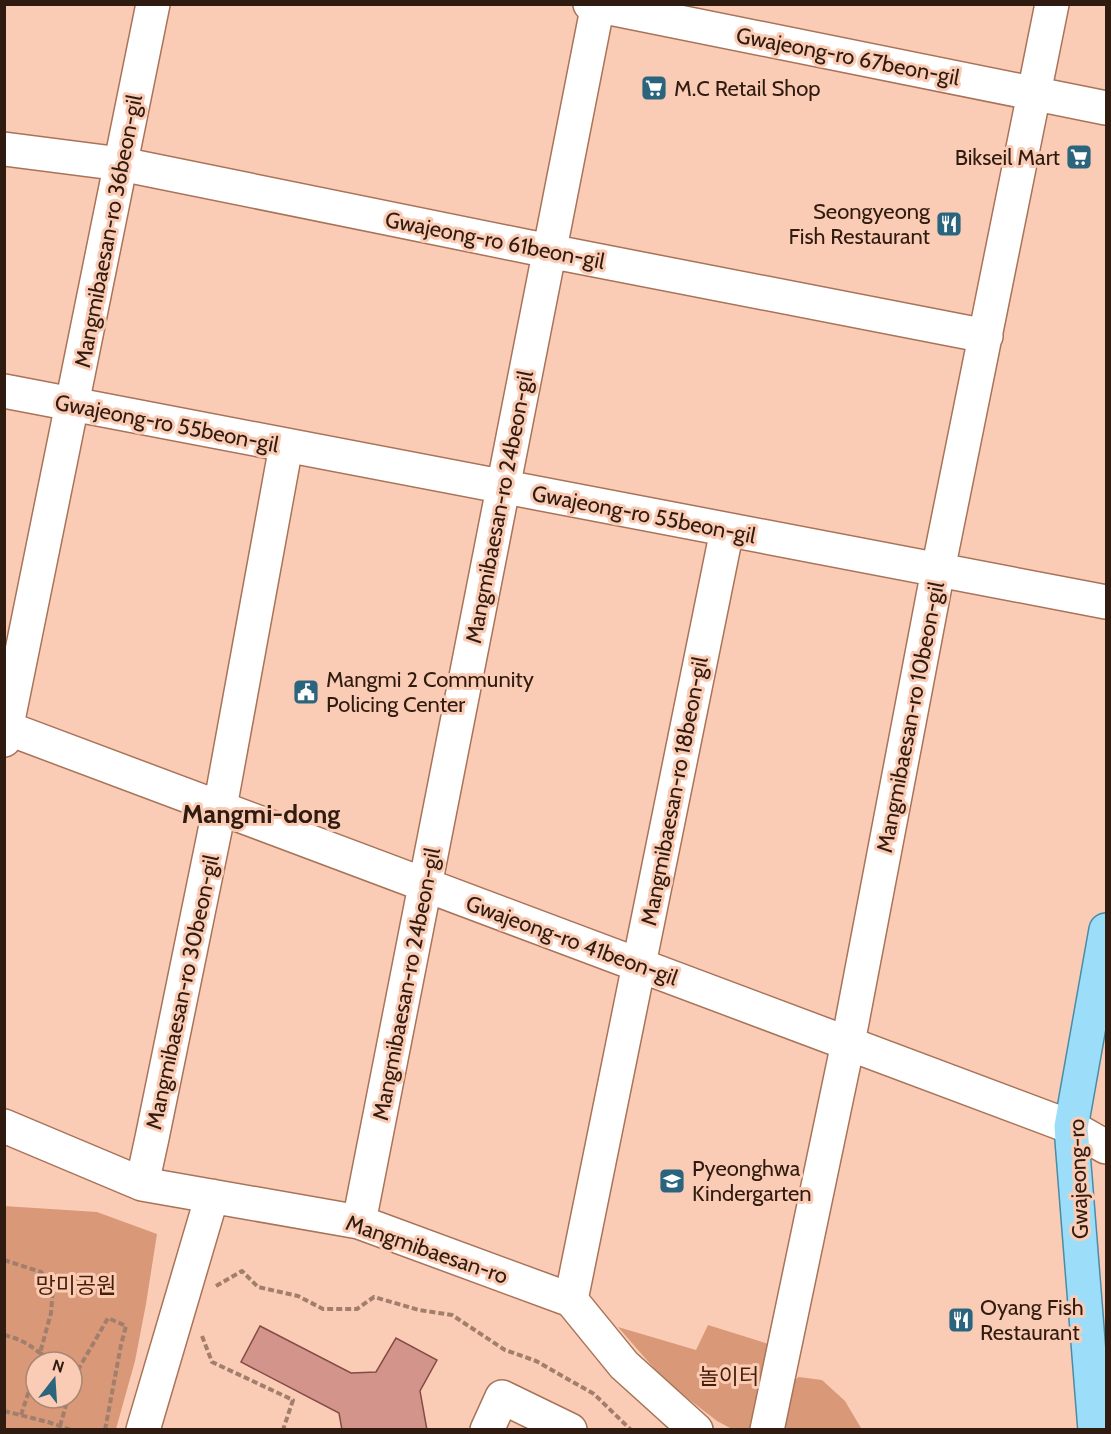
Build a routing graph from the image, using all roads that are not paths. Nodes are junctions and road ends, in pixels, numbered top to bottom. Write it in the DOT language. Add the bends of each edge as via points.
graph roads {
  1 [pos="153,4"];
  2 [pos="1052,4"];
  3 [pos="595,5"];
  4 [pos="1034,93"];
  5 [pos="1107,108"];
  6 [pos="4,149"];
  7 [pos="121,164"];
  8 [pos="549,251"];
  9 [pos="986,336"];
  10 [pos="4,391"];
  11 [pos="72,404"];
  12 [pos="286,446"];
  13 [pos="503,487"];
  14 [pos="727,530"];
  15 [pos="939,570"];
  16 [pos="1107,602"];
  17 [pos="5,732"];
  18 [pos="220,807"];
  19 [pos="425,885"];
  20 [pos="1107,930"];
  21 [pos="638,965"];
  22 [pos="848,1044"];
  23 [pos="4,1126"];
  24 [pos="1071,1127"];
  25 [pos="1107,1148"];
  26 [pos="142,1184"];
  27 [pos="212,1196"];
  28 [pos="359,1222"];
  29 [pos="571,1300"];
  30 [pos="143,1430"];
  31 [pos="487,1430"];
  32 [pos="570,1430"];
  33 [pos="696,1430"];
  34 [pos="767,1430"];
  35 [pos="1095,1430"];
  1 -- 7 [label="street, Mangmibaesan-ro 36beon-gil"];
  2 -- 4 [label="street, Mangmibaesan-ro 10beon-gil"];
  3 -- 4 [label="street, Gwajeong-ro 67beon-gil"];
  3 -- 8 [label="street, Mangmibaesan-ro 24beon-gil"];
  4 -- 5 [label="street, Gwajeong-ro 67beon-gil"];
  4 -- 9 [label="street, Mangmibaesan-ro 10beon-gil"];
  6 -- 7 [label="street, Gwajeong-ro 61beon-gil"];
  7 -- 8 [label="street, Gwajeong-ro 61beon-gil"];
  7 -- 11 [label="street, Mangmibaesan-ro 36beon-gil"];
  8 -- 9 [label="street, Gwajeong-ro 61beon-gil"];
  8 -- 13 [label="street, Mangmibaesan-ro 24beon-gil"];
  9 -- 15 [label="street, Mangmibaesan-ro 10beon-gil"];
  10 -- 11 [label="street, Gwajeong-ro 55beon-gil"];
  11 -- 12 [label="street, Gwajeong-ro 55beon-gil"];
  11 -- 17 [label="street, Mangmibaesan-ro 36beon-gil"];
  12 -- 13 [label="street, Gwajeong-ro 55beon-gil"];
  12 -- 18 [label="street, Mangmibaesan-ro 30beon-gil"];
  13 -- 14 [label="street, Gwajeong-ro 55beon-gil"];
  13 -- 19 [label="street, Mangmibaesan-ro 24beon-gil"];
  14 -- 15 [label="street, Gwajeong-ro 55beon-gil"];
  14 -- 21 [label="street, Mangmibaesan-ro 18beon-gil"];
  15 -- 16 [label="street, Gwajeong-ro 55beon-gil"];
  15 -- 22 [label="street, Mangmibaesan-ro 10beon-gil"];
  17 -- 18 [label="street, Gwajeong-ro 41beon-gil"];
  18 -- 19 [label="street, Gwajeong-ro 41beon-gil"];
  18 -- 26 [label="street, Mangmibaesan-ro 30beon-gil"];
  19 -- 21 [label="street, Gwajeong-ro 41beon-gil"];
  19 -- 28 [label="street, Mangmibaesan-ro 24beon-gil"];
  20 -- 24 [label="main road, Gwajeong-ro"];
  21 -- 22 [label="street, Gwajeong-ro 41beon-gil"];
  21 -- 29 [label="street, Mangmibaesan-ro 18beon-gil"];
  22 -- 24 [label="street, Gwajeong-ro 41beon-gil"];
  22 -- 34 [label="street, Mangmibaesan-ro 10beon-gil"];
  23 -- 26 [label="street, Mangmibaesan-ro"];
  24 -- 25 [label="street, Gwajeong-ro 41beon-gil"];
  24 -- 35 [label="main road, Gwajeong-ro"];
  26 -- 27 [label="street, Mangmibaesan-ro"];
  27 -- 28 [label="street, Mangmibaesan-ro"];
  27 -- 30 [label="street"];
  28 -- 29 [label="street, Mangmibaesan-ro"];
  29 -- 33 [label="street" via="624,1365"];
  31 -- 32 [label="street" via="502,1397"];
}
